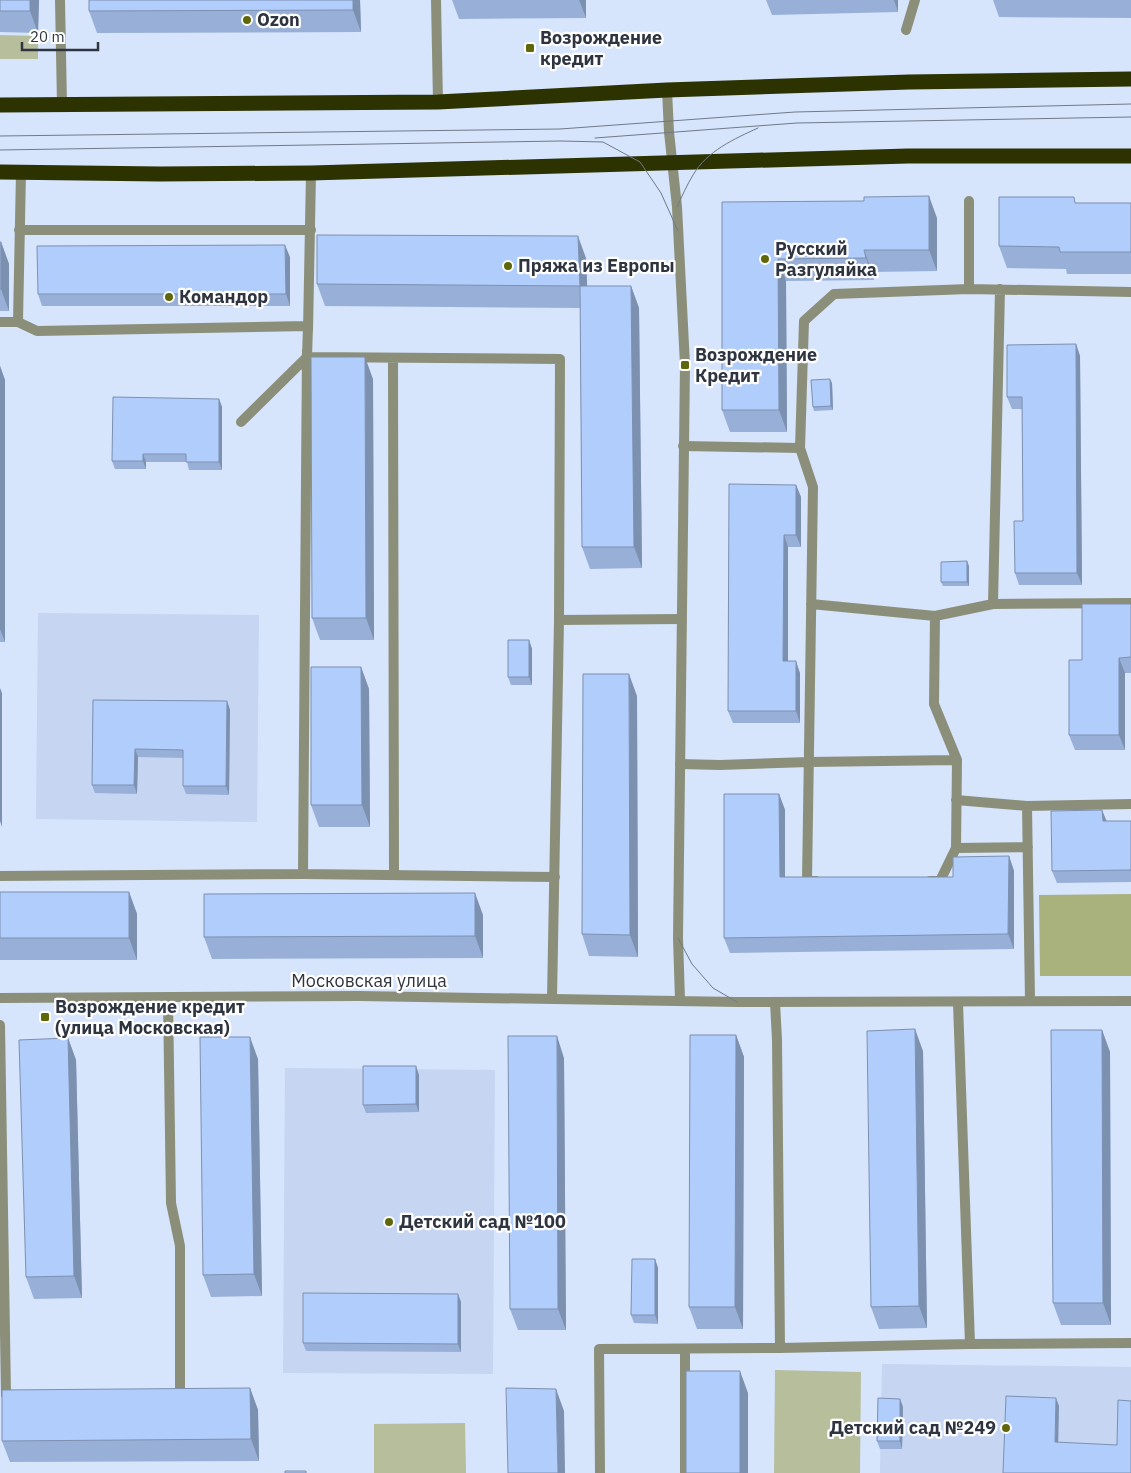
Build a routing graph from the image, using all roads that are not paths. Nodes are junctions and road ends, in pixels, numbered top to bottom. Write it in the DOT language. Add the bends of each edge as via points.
graph roads {
  1 [pos="60,0"];
  2 [pos="436,0"];
  3 [pos="915,0"];
  4 [pos="906,30"];
  5 [pos="1131,79"];
  6 [pos="667,90"];
  7 [pos="438,102"];
  8 [pos="0,105"];
  9 [pos="62,105"];
  10 [pos="1131,156"];
  11 [pos="672,163"];
  12 [pos="0,172"];
  13 [pos="21,172"];
  14 [pos="311,172"];
  15 [pos="969,201"];
  16 [pos="19,230"];
  17 [pos="311,230"];
  18 [pos="969,289"];
  19 [pos="1000,289"];
  20 [pos="1131,292"];
  21 [pos="0,322"];
  22 [pos="18,322"];
  23 [pos="308,326"];
  24 [pos="307,357"];
  25 [pos="393,358"];
  26 [pos="241,422"];
  27 [pos="683,446"];
  28 [pos="800,448"];
  29 [pos="1131,603"];
  30 [pos="811,604"];
  31 [pos="992,604"];
  32 [pos="935,616"];
  33 [pos="681,619"];
  34 [pos="559,620"];
  35 [pos="957,760"];
  36 [pos="809,762"];
  37 [pos="680,764"];
  38 [pos="956,800"];
  39 [pos="1131,804"];
  40 [pos="1028,806"];
  41 [pos="1028,847"];
  42 [pos="956,848"];
  43 [pos="303,874"];
  44 [pos="394,875"];
  45 [pos="0,876"];
  46 [pos="555,878"];
  47 [pos="826,881"];
  48 [pos="921,881"];
  49 [pos="0,998"];
  50 [pos="168,998"];
  51 [pos="552,999"];
  52 [pos="680,1000"];
  53 [pos="1030,1001"];
  54 [pos="1131,1001"];
  55 [pos="775,1002"];
  56 [pos="958,1003"];
  57 [pos="0,1025"];
  58 [pos="1131,1343"];
  59 [pos="970,1344"];
  60 [pos="780,1348"];
  61 [pos="685,1349"];
  62 [pos="6,1395"];
  63 [pos="180,1395"];
  64 [pos="600,1473"];
  65 [pos="685,1473"];
  1 -- 9 [label="street"];
  2 -- 7 [label="street"];
  3 -- 4 [label="street"];
  5 -- 6 [label="highway"];
  6 -- 7 [label="highway"];
  6 -- 11 [label="street"];
  7 -- 9 [label="highway"];
  8 -- 9 [label="highway"];
  10 -- 11 [label="highway" via="908,156"];
  11 -- 14 [label="highway"];
  11 -- 27 [label="street" via="685,365"];
  12 -- 13 [label="highway"];
  13 -- 14 [label="highway"];
  13 -- 16 [label="street"];
  14 -- 17 [label="street"];
  15 -- 18 [label="street"];
  16 -- 17 [label="street"];
  16 -- 22 [label="street"];
  17 -- 23 [label="street"];
  18 -- 19 [label="street"];
  18 -- 28 [label="street" via="834,294 804,320"];
  19 -- 20 [label="street"];
  19 -- 31 [label="street"];
  21 -- 22 [label="street"];
  22 -- 23 [label="street" via="37,331"];
  23 -- 24 [label="street"];
  24 -- 25 [label="street"];
  24 -- 26 [label="street"];
  24 -- 43 [label="street"];
  25 -- 34 [label="street" via="560,359"];
  25 -- 44 [label="street"];
  27 -- 28 [label="street"];
  27 -- 33 [label="street"];
  28 -- 30 [label="street" via="813,487"];
  29 -- 31 [label="street"];
  30 -- 32 [label="street"];
  30 -- 36 [label="street"];
  31 -- 32 [label="street"];
  32 -- 35 [label="street" via="934,704"];
  33 -- 34 [label="street"];
  33 -- 37 [label="street"];
  34 -- 46 [label="street"];
  35 -- 36 [label="street"];
  35 -- 38 [label="street"];
  36 -- 37 [label="street"];
  36 -- 47 [label="street" via="807,881"];
  37 -- 52 [label="street"];
  38 -- 40 [label="street"];
  38 -- 42 [label="street"];
  39 -- 40 [label="street"];
  40 -- 41 [label="street"];
  41 -- 42 [label="street"];
  41 -- 53 [label="street"];
  42 -- 48 [label="street" via="940,881"];
  43 -- 44 [label="street"];
  43 -- 45 [label="street"];
  44 -- 46 [label="street"];
  46 -- 51 [label="street"];
  49 -- 50 [label="street, Московская улица"];
  50 -- 51 [label="street, Московская улица"];
  50 -- 63 [label="street" via="171,1203 180,1246"];
  51 -- 52 [label="street, Московская улица"];
  52 -- 55 [label="street, Московская улица"];
  53 -- 54 [label="street, Московская улица"];
  53 -- 56 [label="street, Московская улица"];
  55 -- 56 [label="street, Московская улица"];
  55 -- 60 [label="street"];
  56 -- 59 [label="street"];
  57 -- 62 [label="street"];
  58 -- 59 [label="street"];
  59 -- 60 [label="street"];
  60 -- 61 [label="street"];
  61 -- 64 [label="street" via="598,1349"];
  61 -- 65 [label="street"];
}
